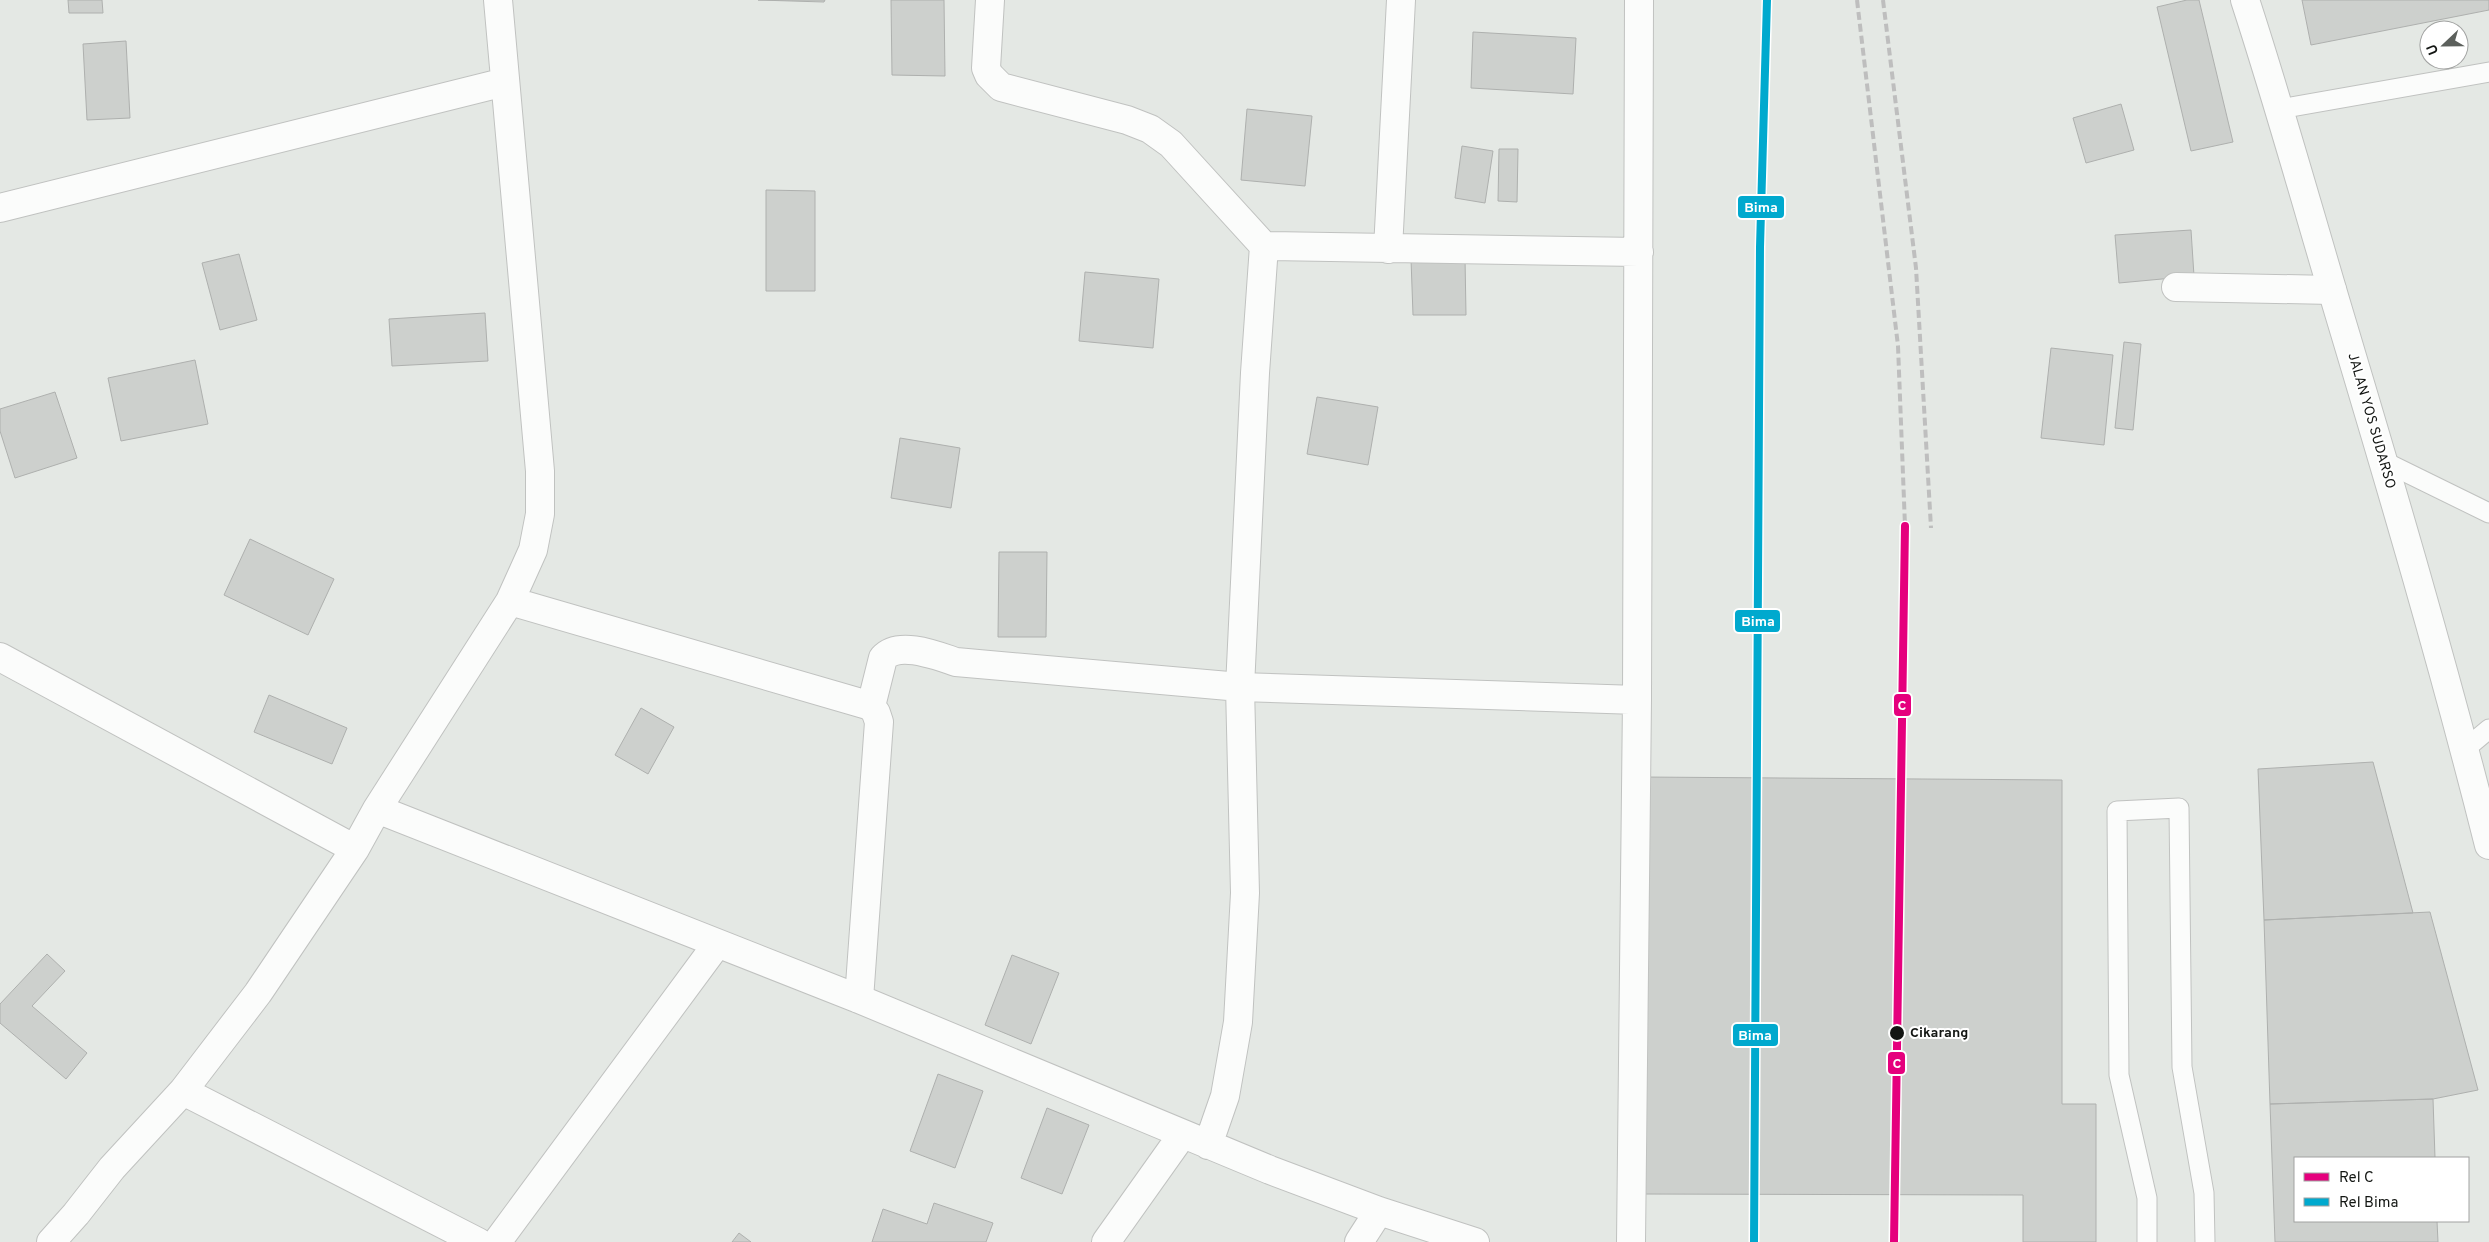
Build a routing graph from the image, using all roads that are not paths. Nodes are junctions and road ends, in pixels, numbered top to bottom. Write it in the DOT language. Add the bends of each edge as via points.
graph roads {
  1 [pos="498,0"];
  2 [pos="990,0"];
  3 [pos="1401,0"];
  4 [pos="1639,0"];
  5 [pos="2245,0"];
  6 [pos="2489,72"];
  7 [pos="505,82"];
  8 [pos="2280,109"];
  9 [pos="0,208"];
  10 [pos="1264,246"];
  11 [pos="1388,249"];
  12 [pos="1638,252"];
  13 [pos="2176,287"];
  14 [pos="2332,290"];
  15 [pos="2383,462"];
  16 [pos="2489,513"];
  17 [pos="510,601"];
  18 [pos="0,657"];
  19 [pos="1240,687"];
  20 [pos="1637,700"];
  21 [pos="871,706"];
  22 [pos="2489,729"];
  23 [pos="2465,749"];
  24 [pos="377,809"];
  25 [pos="2489,845"];
  26 [pos="355,849"];
  27 [pos="717,944"];
  28 [pos="859,999"];
  29 [pos="183,1091"];
  30 [pos="1182,1135"];
  31 [pos="1208,1145"];
  32 [pos="1379,1211"];
  33 [pos="51,1242"];
  34 [pos="478,1242"];
  35 [pos="497,1242"];
  36 [pos="1106,1242"];
  37 [pos="1359,1242"];
  38 [pos="1474,1242"];
  39 [pos="1631,1242"];
  40 [pos="2147,1242"];
  41 [pos="2205,1242"];
  1 -- 7 [label="main road"];
  2 -- 10 [label="main road" via="986,68 1001,87 1150,129 1171,144"];
  3 -- 11 [label="main road"];
  4 -- 12 [label="main road"];
  5 -- 8 [label="main road, JALAN YOS SUDARSO"];
  6 -- 8 [label="lane"];
  7 -- 9 [label="main road"];
  7 -- 17 [label="main road" via="540,471 540,514 532,550"];
  8 -- 14 [label="main road, JALAN YOS SUDARSO"];
  10 -- 11 [label="main road"];
  10 -- 19 [label="main road"];
  11 -- 12 [label="main road"];
  12 -- 20 [label="main road"];
  13 -- 14 [label="main road"];
  14 -- 15 [label="main road, JALAN YOS SUDARSO"];
  15 -- 16 [label="lane"];
  15 -- 23 [label="main road, JALAN YOS SUDARSO"];
  17 -- 21 [label="main road"];
  17 -- 24 [label="main road"];
  18 -- 26 [label="main road"];
  19 -- 20 [label="main road"];
  19 -- 21 [label="main road" via="956,662 908,650 886,654 883,658"];
  19 -- 31 [label="main road" via="1245,894 1238,1022 1224,1096"];
  20 -- 39 [label="main road"];
  21 -- 28 [label="main road" via="879,722"];
  22 -- 23 [label="lane"];
  23 -- 25 [label="main road, JALAN YOS SUDARSO"];
  24 -- 26 [label="main road"];
  24 -- 27 [label="main road"];
  26 -- 29 [label="main road" via="258,993"];
  27 -- 28 [label="main road"];
  27 -- 35 [label="main road"];
  28 -- 30 [label="main road"];
  29 -- 33 [label="main road" via="112,1168"];
  29 -- 34 [label="main road"];
  30 -- 31 [label="main road"];
  30 -- 36 [label="main road"];
  31 -- 32 [label="main road"];
  32 -- 37 [label="main road"];
  32 -- 38 [label="main road"];
  40 -- 41 [label="lane" via="2147,1198 2119,1075 2117,810 2179,808 2182,1067 2204,1193"];
}
